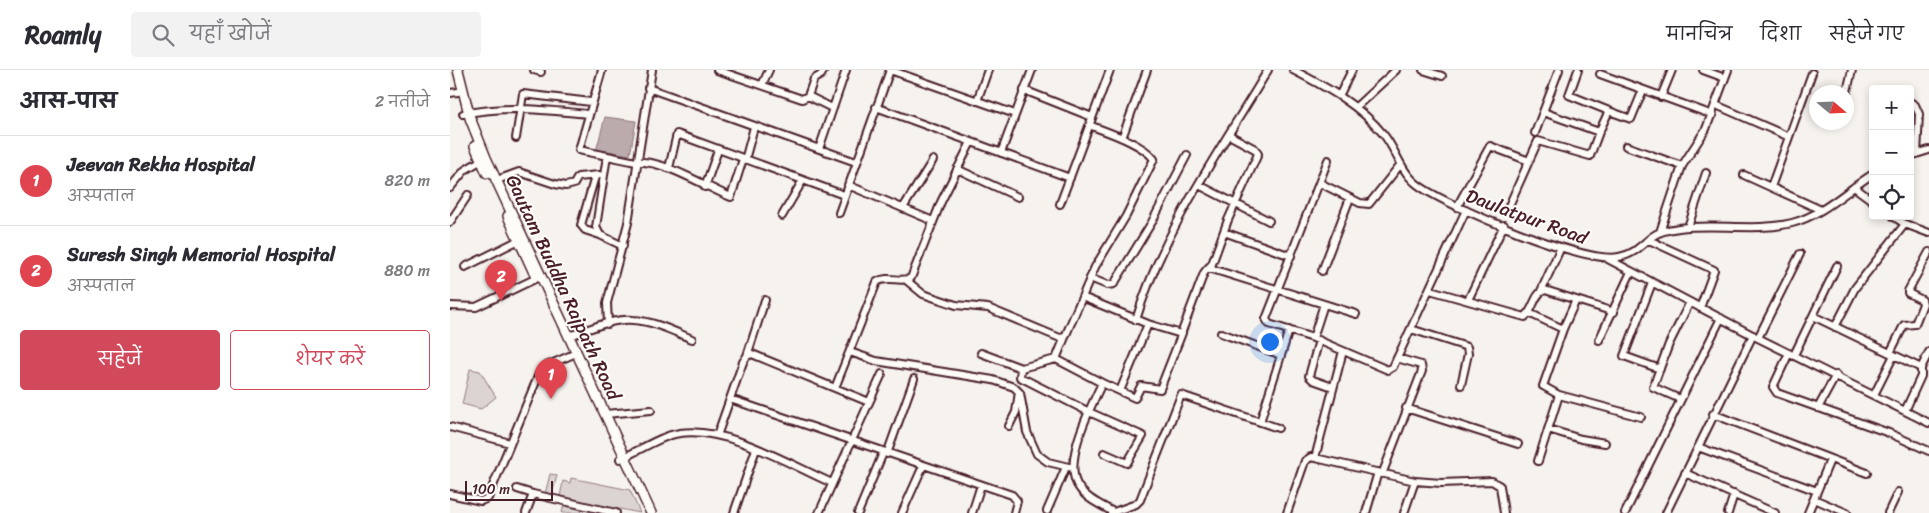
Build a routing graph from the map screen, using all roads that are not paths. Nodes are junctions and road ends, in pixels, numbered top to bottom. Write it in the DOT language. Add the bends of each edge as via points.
graph roads {
  1 [pos="453,70"];
  2 [pos="458,70"];
  3 [pos="602,70"];
  4 [pos="652,70"];
  5 [pos="717,70"];
  6 [pos="769,70"];
  7 [pos="824,70"];
  8 [pos="846,70"];
  9 [pos="890,70"];
  10 [pos="988,70"];
  11 [pos="1032,70"];
  12 [pos="1110,70"];
  13 [pos="1147,70"];
  14 [pos="1268,70"];
  15 [pos="1292,70"];
  16 [pos="1352,70"];
  17 [pos="1396,70"];
  18 [pos="1423,70"];
  19 [pos="1559,70"];
  20 [pos="1578,70"];
  21 [pos="1672,70"];
  22 [pos="1703,70"];
  23 [pos="1728,70"];
  24 [pos="1852,70"];
  25 [pos="1812,73"];
  26 [pos="1600,74"];
  27 [pos="1442,76"];
  28 [pos="1725,78"];
  29 [pos="762,85"];
  30 [pos="1849,85"];
  31 [pos="648,88"];
  32 [pos="1024,90"];
  33 [pos="1643,90"];
  34 [pos="454,92"];
  35 [pos="808,96"];
  36 [pos="1339,96"];
  37 [pos="1661,97"];
  38 [pos="977,101"];
  39 [pos="591,102"];
  40 [pos="1914,104"];
  41 [pos="1716,105"];
  42 [pos="876,107"];
  43 [pos="1356,107"];
  44 [pos="521,108"];
  45 [pos="832,108"];
  46 [pos="1609,111"];
  47 [pos="1543,112"];
  48 [pos="466,114"];
  49 [pos="588,114"];
  50 [pos="1015,114"];
  51 [pos="1713,115"];
  52 [pos="1092,117"];
  53 [pos="1089,125"];
  54 [pos="754,127"];
  55 [pos="1599,132"];
  56 [pos="1536,133"];
  57 [pos="1229,135"];
  58 [pos="1787,136"];
  59 [pos="516,138"];
  60 [pos="1122,138"];
  61 [pos="971,142"];
  62 [pos="1626,146"];
  63 [pos="1914,148"];
  64 [pos="819,149"];
  65 [pos="718,150"];
  66 [pos="1929,150"];
  67 [pos="1001,153"];
  68 [pos="1186,155"];
  69 [pos="1914,155"];
  70 [pos="607,156"];
  71 [pos="484,159"];
  72 [pos="744,159"];
  73 [pos="933,160"];
  74 [pos="1328,160"];
  75 [pos="1529,161"];
  76 [pos="636,162"];
  77 [pos="856,162"];
  78 [pos="1400,165"];
  79 [pos="1682,166"];
  80 [pos="669,168"];
  81 [pos="957,169"];
  82 [pos="1706,173"];
  83 [pos="602,175"];
  84 [pos="1744,175"];
  85 [pos="1872,175"];
  86 [pos="1070,178"];
  87 [pos="497,180"];
  88 [pos="802,180"];
  89 [pos="1320,183"];
  90 [pos="848,185"];
  91 [pos="1199,185"];
  92 [pos="705,186"];
  93 [pos="1770,187"];
  94 [pos="450,188"];
  95 [pos="1854,188"];
  96 [pos="468,195"];
  97 [pos="844,195"];
  98 [pos="1018,197"];
  99 [pos="1350,198"];
  100 [pos="1869,198"];
  101 [pos="1060,204"];
  102 [pos="1236,204"];
  103 [pos="1458,207"];
  104 [pos="903,208"];
  105 [pos="1508,208"];
  106 [pos="1466,210"];
  107 [pos="1821,210"];
  108 [pos="839,213"];
  109 [pos="782,216"];
  110 [pos="1899,220"];
  111 [pos="933,221"];
  112 [pos="450,222"];
  113 [pos="1269,222"];
  114 [pos="1904,224"];
  115 [pos="1504,225"];
  116 [pos="1688,227"];
  117 [pos="1224,232"];
  118 [pos="1660,232"];
  119 [pos="600,234"];
  120 [pos="1929,234"];
  121 [pos="522,239"];
  122 [pos="1649,240"];
  123 [pos="623,246"];
  124 [pos="1561,247"];
  125 [pos="1929,252"];
  126 [pos="1800,254"];
  127 [pos="1291,256"];
  128 [pos="1607,258"];
  129 [pos="1837,266"];
  130 [pos="465,267"];
  131 [pos="1207,269"];
  132 [pos="1322,271"];
  133 [pos="1631,272"];
  134 [pos="540,277"];
  135 [pos="1090,278"];
  136 [pos="906,280"];
  137 [pos="1652,283"];
  138 [pos="1277,289"];
  139 [pos="1430,290"];
  140 [pos="1541,291"];
  141 [pos="1082,297"];
  142 [pos="765,300"];
  143 [pos="1468,300"];
  144 [pos="1576,300"];
  145 [pos="1690,302"];
  146 [pos="1324,304"];
  147 [pos="450,306"];
  148 [pos="1700,308"];
  149 [pos="1614,312"];
  150 [pos="1529,313"];
  151 [pos="1356,314"];
  152 [pos="1813,316"];
  153 [pos="1720,318"];
  154 [pos="1136,320"];
  155 [pos="608,324"];
  156 [pos="1148,324"];
  157 [pos="1835,326"];
  158 [pos="1410,329"];
  159 [pos="1563,329"];
  160 [pos="1289,330"];
  161 [pos="1182,333"];
  162 [pos="1221,333"];
  163 [pos="569,336"];
  164 [pos="1755,336"];
  165 [pos="692,338"];
  166 [pos="1065,338"];
  167 [pos="1316,339"];
  168 [pos="1600,340"];
  169 [pos="1343,351"];
  170 [pos="850,352"];
  171 [pos="1929,352"];
  172 [pos="981,353"];
  173 [pos="574,354"];
  174 [pos="1281,354"];
  175 [pos="1791,354"];
  176 [pos="1892,354"];
  177 [pos="746,356"];
  178 [pos="1397,358"];
  179 [pos="1056,359"];
  180 [pos="1021,368"];
  181 [pos="1921,368"];
  182 [pos="1660,369"];
  183 [pos="882,374"];
  184 [pos="1836,375"];
  185 [pos="914,378"];
  186 [pos="1102,383"];
  187 [pos="1461,385"];
  188 [pos="1333,387"];
  189 [pos="835,388"];
  190 [pos="1120,391"];
  191 [pos="1019,392"];
  192 [pos="1559,395"];
  193 [pos="1874,395"];
  194 [pos="730,399"];
  195 [pos="1680,399"];
  196 [pos="869,402"];
  197 [pos="1406,408"];
  198 [pos="1818,408"];
  199 [pos="651,410"];
  200 [pos="1905,410"];
  201 [pos="1089,412"];
  202 [pos="605,414"];
  203 [pos="1713,414"];
  204 [pos="1641,417"];
  205 [pos="1260,422"];
  206 [pos="1929,423"];
  207 [pos="1009,426"];
  208 [pos="450,427"];
  209 [pos="1278,428"];
  210 [pos="1548,428"];
  211 [pos="718,434"];
  212 [pos="851,442"];
  213 [pos="1605,442"];
  214 [pos="510,443"];
  215 [pos="1518,444"];
  216 [pos="1698,447"];
  217 [pos="756,449"];
  218 [pos="1929,452"];
  219 [pos="885,453"];
  220 [pos="1104,453"];
  221 [pos="623,458"];
  222 [pos="1315,458"];
  223 [pos="1830,460"];
  224 [pos="1538,461"];
  225 [pos="923,466"];
  226 [pos="1066,467"];
  227 [pos="1073,468"];
  228 [pos="1380,472"];
  229 [pos="1867,473"];
  230 [pos="1685,474"];
  231 [pos="1415,481"];
  232 [pos="832,484"];
  233 [pos="981,485"];
  234 [pos="517,489"];
  235 [pos="1817,491"];
  236 [pos="1898,492"];
  237 [pos="450,494"];
  238 [pos="533,494"];
  239 [pos="1734,494"];
  240 [pos="1814,499"];
  241 [pos="1047,511"];
  242 [pos="526,513"];
  243 [pos="616,513"];
  244 [pos="645,513"];
  245 [pos="651,513"];
  246 [pos="734,513"];
  247 [pos="820,513"];
  248 [pos="858,513"];
  249 [pos="902,513"];
  250 [pos="972,513"];
  251 [pos="1014,513"];
  252 [pos="1113,513"];
  253 [pos="1287,513"];
  254 [pos="1366,513"];
  255 [pos="1404,513"];
  256 [pos="1504,513"];
  257 [pos="1625,513"];
  258 [pos="1666,513"];
  259 [pos="1728,513"];
  260 [pos="1775,513"];
  261 [pos="1808,513"];
  262 [pos="1845,513"];
  263 [pos="1888,513"];
  1 -- 34 [label="highway"];
  2 -- 48 [label="highway, Gautam Buddha Rajpath Road"];
  3 -- 39 [label="street"];
  4 -- 31 [label="street"];
  5 -- 29 [label="street"];
  6 -- 29 [label="street"];
  7 -- 35 [label="street" via="814,79"];
  8 -- 45 [label="street"];
  9 -- 38 [label="street"];
  9 -- 42 [label="street"];
  10 -- 38 [label="street"];
  11 -- 32 [label="street"];
  12 -- 52 [label="street"];
  13 -- 60 [label="street"];
  14 -- 57 [label="street"];
  15 -- 36 [label="street, Daulatpur Road"];
  16 -- 36 [label="street"];
  17 -- 43 [label="street"];
  18 -- 27 [label="street"];
  19 -- 47 [label="street"];
  20 -- 46 [label="street" via="1569,95"];
  21 -- 37 [label="street"];
  22 -- 28 [label="street"];
  23 -- 28 [label="street"];
  24 -- 30 [label="street"];
  25 -- 58 [label="street"];
  26 -- 33 [label="street"];
  28 -- 41 [label="street"];
  29 -- 35 [label="street" via="802,99"];
  31 -- 54 [label="street"];
  31 -- 76 [label="street"];
  32 -- 50 [label="street"];
  32 -- 52 [label="street"];
  33 -- 37 [label="street"];
  33 -- 46 [label="street" via="1631,120"];
  34 -- 48 [label="highway"];
  35 -- 45 [label="street"];
  36 -- 43 [label="street, Daulatpur Road"];
  37 -- 51 [label="street"];
  38 -- 50 [label="street"];
  39 -- 44 [label="street" via="524,94"];
  39 -- 49 [label="street"];
  40 -- 63 [label="street" via="1919,114"];
  41 -- 51 [label="street"];
  41 -- 58 [label="street"];
  42 -- 61 [label="street"];
  42 -- 77 [label="street"];
  43 -- 78 [label="street, Daulatpur Road" via="1386,137"];
  44 -- 48 [label="street" via="497,108"];
  44 -- 49 [label="street"];
  44 -- 59 [label="street"];
  45 -- 64 [label="street"];
  46 -- 55 [label="street"];
  47 -- 55 [label="street"];
  47 -- 56 [label="street"];
  48 -- 71 [label="highway, Gautam Buddha Rajpath Road"];
  49 -- 70 [label="street" via="579,150"];
  50 -- 67 [label="street"];
  51 -- 79 [label="street"];
  52 -- 53 [label="street"];
  53 -- 60 [label="street"];
  53 -- 86 [label="street"];
  54 -- 64 [label="street"];
  54 -- 72 [label="street"];
  55 -- 75 [label="street" via="1590,156 1538,141"];
  57 -- 91 [label="street"];
  57 -- 102 [label="street" via="1258,154"];
  58 -- 93 [label="street"];
  60 -- 135 [label="street" via="1154,158 1126,216"];
  61 -- 67 [label="street"];
  61 -- 81 [label="street"];
  62 -- 79 [label="street"];
  64 -- 77 [label="street"];
  65 -- 72 [label="street"];
  65 -- 80 [label="street" via="677,134"];
  65 -- 92 [label="street"];
  66 -- 69 [label="street"];
  67 -- 86 [label="street"];
  68 -- 135 [label="street" via="1152,222 1114,284 1107,285"];
  70 -- 76 [label="street"];
  70 -- 83 [label="street"];
  71 -- 87 [label="highway, Gautam Buddha Rajpath Road"];
  71 -- 94 [label="street" via="464,170"];
  71 -- 121 [label="highway"];
  72 -- 88 [label="street"];
  72 -- 92 [label="street" via="731,197"];
  73 -- 104 [label="street"];
  74 -- 89 [label="street"];
  75 -- 103 [label="street" via="1490,146"];
  75 -- 105 [label="street"];
  76 -- 80 [label="street" via="646,161"];
  76 -- 123 [label="street"];
  77 -- 90 [label="street"];
  78 -- 99 [label="street" via="1369,204"];
  78 -- 103 [label="street, Daulatpur Road" via="1420,187"];
  79 -- 118 [label="street"];
  80 -- 92 [label="street"];
  81 -- 98 [label="street"];
  81 -- 111 [label="street"];
  82 -- 116 [label="street"];
  83 -- 87 [label="street" via="578,177 574,184 566,186 519,172"];
  83 -- 119 [label="street" via="596,227"];
  83 -- 119 [label="street" via="594,180 581,225 585,230"];
  84 -- 93 [label="street"];
  85 -- 95 [label="street, Daulatpur Road"];
  86 -- 101 [label="street"];
  87 -- 121 [label="highway, Gautam Buddha Rajpath Road"];
  88 -- 97 [label="street"];
  88 -- 109 [label="street"];
  89 -- 99 [label="street"];
  89 -- 127 [label="street"];
  90 -- 97 [label="street"];
  90 -- 104 [label="street"];
  91 -- 102 [label="street"];
  91 -- 154 [label="street" via="1161,255"];
  93 -- 107 [label="street"];
  95 -- 100 [label="street"];
  95 -- 107 [label="street, Daulatpur Road"];
  96 -- 112 [label="street"];
  97 -- 108 [label="street"];
  99 -- 132 [label="street"];
  102 -- 113 [label="street"];
  102 -- 117 [label="street"];
  103 -- 106 [label="street, Daulatpur Road"];
  104 -- 111 [label="street"];
  106 -- 115 [label="street, Daulatpur Road"];
  106 -- 139 [label="street"];
  107 -- 116 [label="street, Daulatpur Road" via="1776,225"];
  110 -- 114 [label="street"];
  111 -- 136 [label="street" via="915,271"];
  114 -- 120 [label="street"];
  114 -- 157 [label="street" via="1855,288"];
  115 -- 124 [label="street, Daulatpur Road"];
  115 -- 143 [label="street"];
  116 -- 118 [label="street, Daulatpur Road"];
  117 -- 127 [label="street"];
  117 -- 131 [label="street"];
  118 -- 122 [label="street, Daulatpur Road"];
  119 -- 123 [label="street"];
  121 -- 130 [label="street"];
  121 -- 134 [label="highway, Gautam Buddha Rajpath Road"];
  122 -- 128 [label="street, Daulatpur Road" via="1627,255"];
  122 -- 148 [label="street" via="1714,270"];
  123 -- 155 [label="street" via="607,303"];
  124 -- 128 [label="street, Daulatpur Road"];
  124 -- 140 [label="street"];
  125 -- 176 [label="street" via="1908,291 1923,304 1915,324 1904,325"];
  126 -- 164 [label="street"];
  127 -- 138 [label="street"];
  128 -- 133 [label="street"];
  129 -- 152 [label="street"];
  131 -- 138 [label="street"];
  131 -- 161 [label="street"];
  133 -- 137 [label="street"];
  133 -- 149 [label="street"];
  134 -- 147 [label="street" via="476,307"];
  134 -- 163 [label="highway, Gautam Buddha Rajpath Road"];
  134 -- 173 [label="highway"];
  135 -- 141 [label="street"];
  136 -- 166 [label="street" via="923,294 956,305 988,308"];
  136 -- 170 [label="street" via="877,282"];
  137 -- 145 [label="street"];
  137 -- 182 [label="street" via="1624,356"];
  138 -- 146 [label="street"];
  138 -- 160 [label="street" via="1266,319 1270,324"];
  139 -- 143 [label="street"];
  139 -- 158 [label="street"];
  140 -- 144 [label="street"];
  140 -- 150 [label="street"];
  141 -- 154 [label="street"];
  141 -- 166 [label="street"];
  142 -- 177 [label="street"];
  143 -- 150 [label="street" via="1525,316"];
  144 -- 149 [label="street"];
  144 -- 159 [label="street"];
  145 -- 148 [label="street"];
  145 -- 182 [label="street"];
  146 -- 151 [label="street"];
  146 -- 167 [label="street"];
  148 -- 153 [label="street"];
  149 -- 168 [label="street"];
  150 -- 159 [label="street"];
  152 -- 157 [label="street"];
  152 -- 175 [label="street"];
  153 -- 164 [label="street"];
  153 -- 195 [label="street"];
  154 -- 156 [label="street"];
  155 -- 163 [label="street"];
  155 -- 165 [label="street" via="631,320 645,322"];
  156 -- 161 [label="street"];
  156 -- 190 [label="street"];
  157 -- 176 [label="street"];
  158 -- 178 [label="street"];
  158 -- 187 [label="street" via="1467,347"];
  159 -- 192 [label="street" via="1543,386"];
  160 -- 167 [label="street"];
  160 -- 174 [label="street"];
  161 -- 190 [label="street" via="1160,389 1141,386 1135,398"];
  162 -- 174 [label="street"];
  163 -- 173 [label="highway, Gautam Buddha Rajpath Road"];
  164 -- 175 [label="street"];
  164 -- 203 [label="street"];
  166 -- 179 [label="street"];
  167 -- 169 [label="street"];
  167 -- 188 [label="street" via="1309,376"];
  169 -- 178 [label="street" via="1388,370"];
  169 -- 188 [label="street"];
  170 -- 189 [label="street"];
  170 -- 191 [label="street" via="876,361 993,380"];
  171 -- 181 [label="street"];
  172 -- 180 [label="street"];
  173 -- 202 [label="highway, Gautam Buddha Rajpath Road"];
  173 -- 214 [label="street" via="544,367"];
  173 -- 221 [label="highway"];
  174 -- 205 [label="street"];
  175 -- 184 [label="street"];
  175 -- 198 [label="street" via="1775,382 1774,390"];
  176 -- 181 [label="street"];
  176 -- 193 [label="street"];
  177 -- 189 [label="street" via="757,355"];
  177 -- 194 [label="street"];
  178 -- 197 [label="street" via="1422,368"];
  179 -- 180 [label="street"];
  179 -- 186 [label="street"];
  180 -- 201 [label="street" via="1020,377"];
  181 -- 200 [label="street" via="1921,376"];
  182 -- 195 [label="street" via="1653,388"];
  183 -- 196 [label="street"];
  184 -- 193 [label="street"];
  184 -- 198 [label="street"];
  185 -- 219 [label="street"];
  186 -- 190 [label="street"];
  186 -- 201 [label="street"];
  188 -- 222 [label="street"];
  189 -- 196 [label="street"];
  191 -- 207 [label="street" via="1016,412"];
  191 -- 226 [label="street" via="1027,432 1037,454 1048,462"];
  192 -- 204 [label="street"];
  192 -- 210 [label="street"];
  193 -- 200 [label="street"];
  194 -- 211 [label="street"];
  194 -- 212 [label="street"];
  195 -- 257 [label="street"];
  196 -- 212 [label="street"];
  197 -- 215 [label="street"];
  197 -- 228 [label="street"];
  198 -- 218 [label="street" via="1889,433"];
  199 -- 202 [label="street"];
  200 -- 206 [label="street"];
  201 -- 220 [label="street" via="1143,436 1127,463"];
  201 -- 227 [label="street" via="1076,447"];
  202 -- 221 [label="highway, Gautam Buddha Rajpath Road"];
  203 -- 216 [label="street"];
  203 -- 223 [label="street"];
  205 -- 209 [label="street"];
  205 -- 252 [label="street" via="1182,395 1140,500"];
  208 -- 214 [label="street"];
  210 -- 213 [label="street" via="1581,439"];
  210 -- 224 [label="street"];
  211 -- 217 [label="street"];
  211 -- 221 [label="street" via="703,431 678,433"];
  212 -- 219 [label="street"];
  212 -- 232 [label="street"];
  214 -- 237 [label="street" via="488,498 481,501"];
  216 -- 230 [label="street"];
  216 -- 235 [label="street"];
  217 -- 232 [label="street"];
  217 -- 246 [label="street"];
  219 -- 225 [label="street"];
  219 -- 248 [label="street"];
  221 -- 244 [label="highway"];
  221 -- 245 [label="highway, Gautam Buddha Rajpath Road"];
  222 -- 228 [label="street"];
  222 -- 253 [label="street" via="1308,458 1305,462"];
  223 -- 229 [label="street"];
  223 -- 235 [label="street"];
  225 -- 233 [label="street"];
  225 -- 249 [label="street"];
  226 -- 227 [label="street"];
  226 -- 241 [label="street"];
  227 -- 252 [label="street" via="1080,489"];
  228 -- 231 [label="street"];
  228 -- 254 [label="street"];
  230 -- 239 [label="street"];
  230 -- 258 [label="street"];
  231 -- 255 [label="street"];
  231 -- 256 [label="street" via="1498,483"];
  232 -- 247 [label="street"];
  233 -- 250 [label="street"];
  233 -- 251 [label="street" via="1016,498"];
  234 -- 238 [label="street"];
  235 -- 240 [label="street"];
  236 -- 263 [label="street"];
  238 -- 242 [label="street"];
  238 -- 243 [label="street"];
  239 -- 259 [label="street"];
  239 -- 260 [label="street"];
  240 -- 261 [label="street"];
  240 -- 262 [label="street"];
}
